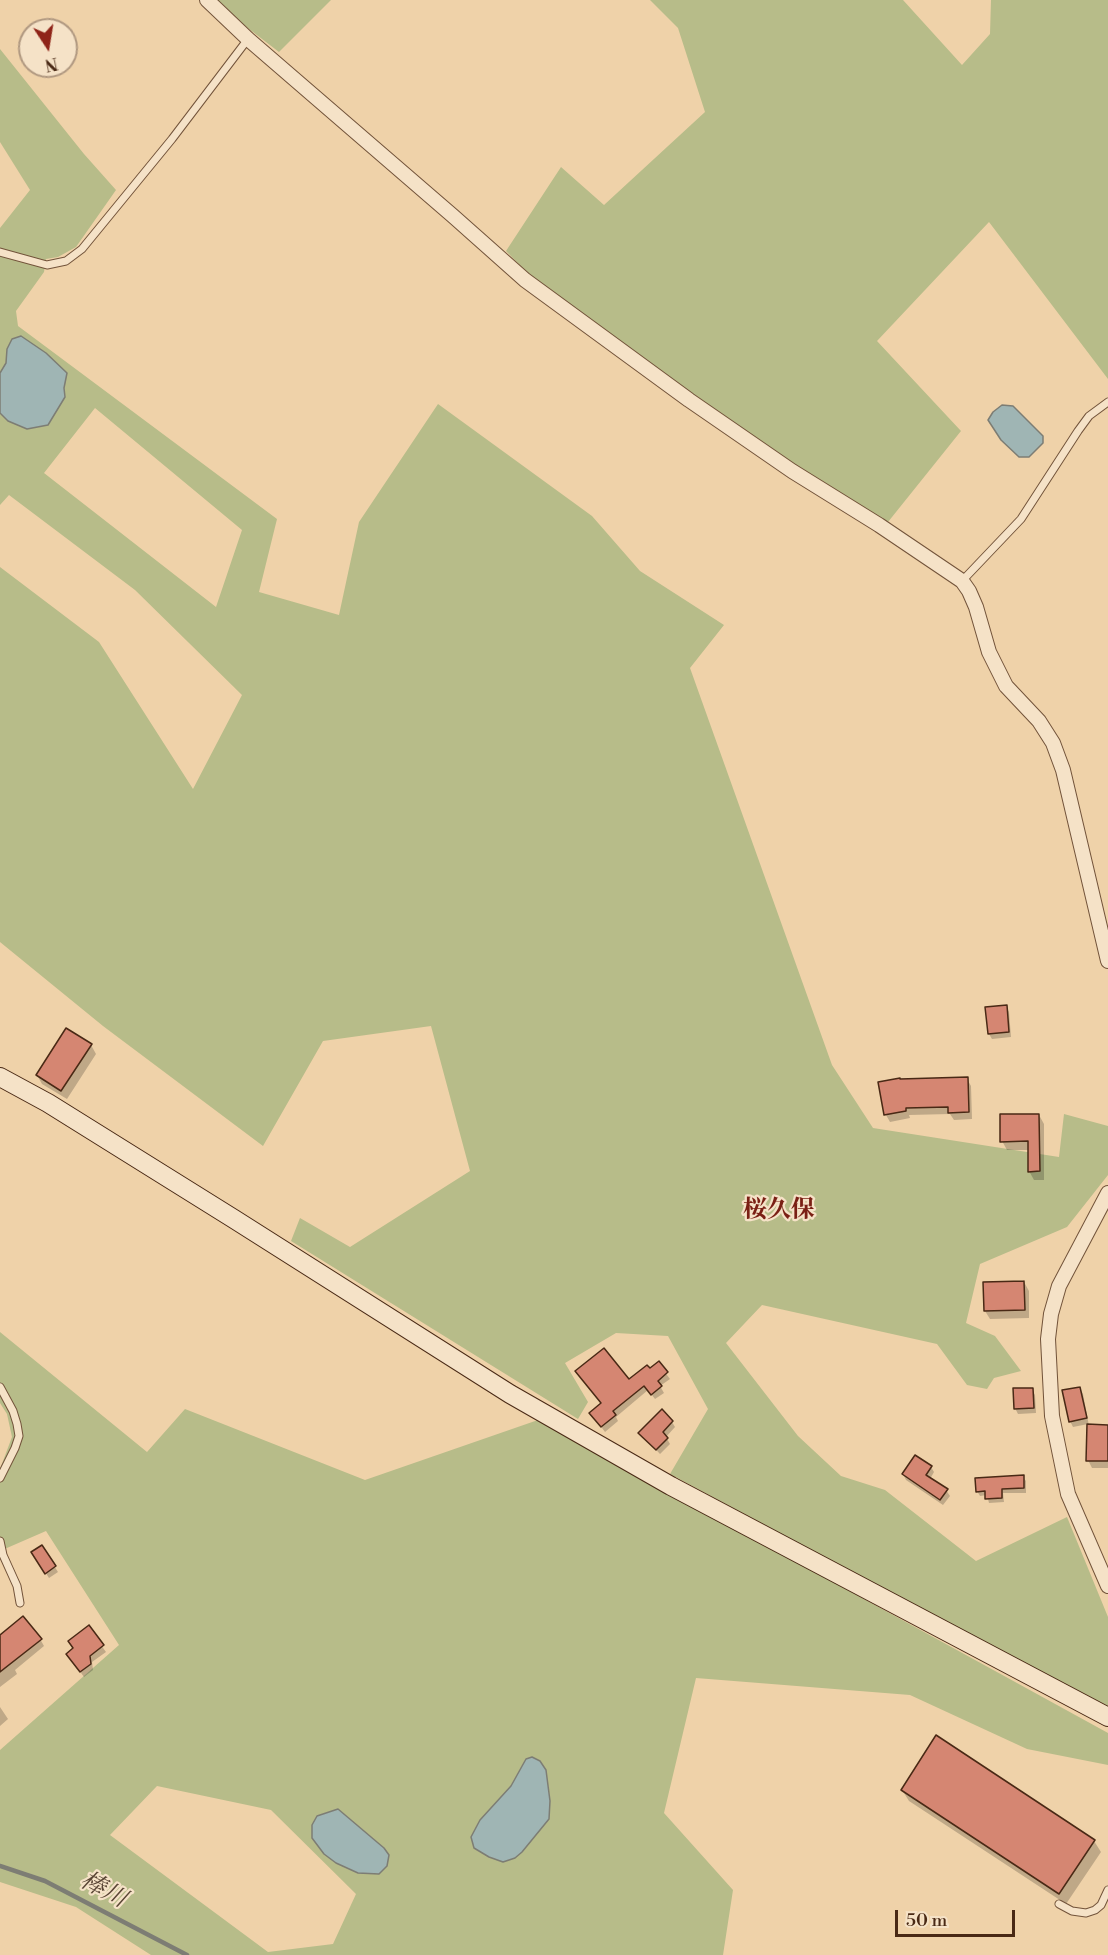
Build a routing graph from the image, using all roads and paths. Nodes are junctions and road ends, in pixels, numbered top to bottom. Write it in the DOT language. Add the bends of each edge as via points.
graph roads {
  1 [pos="207,0"];
  2 [pos="248,39"];
  3 [pos="0,252"];
  4 [pos="1108,402"];
  5 [pos="962,581"];
  6 [pos="1108,961"];
  7 [pos="0,1077"];
  8 [pos="1108,1193"];
  9 [pos="0,1387"];
  10 [pos="0,1478"];
  11 [pos="0,1541"];
  12 [pos="1108,1586"];
  13 [pos="20,1603"];
  14 [pos="1108,1717"];
  15 [pos="1108,1890"];
  16 [pos="1059,1904"];
  1 -- 2 [label="street"];
  2 -- 3 [label="lane" via="172,140 82,249 66,261 47,265"];
  2 -- 5 [label="street" via="525,280 783,465"];
  4 -- 5 [label="lane" via="1089,416 1021,519"];
  5 -- 6 [label="street" via="1006,686 1039,721 1053,743 1063,770"];
  7 -- 14 [label="street" via="48,1103 510,1394 671,1486"];
  8 -- 12 [label="street" via="1059,1286 1048,1339 1052,1416 1068,1494"];
  9 -- 10 [label="lane" via="13,1411 18,1436"];
  11 -- 13 [label="lane"];
  15 -- 16 [label="lane" via="1101,1905 1086,1913"];
}
